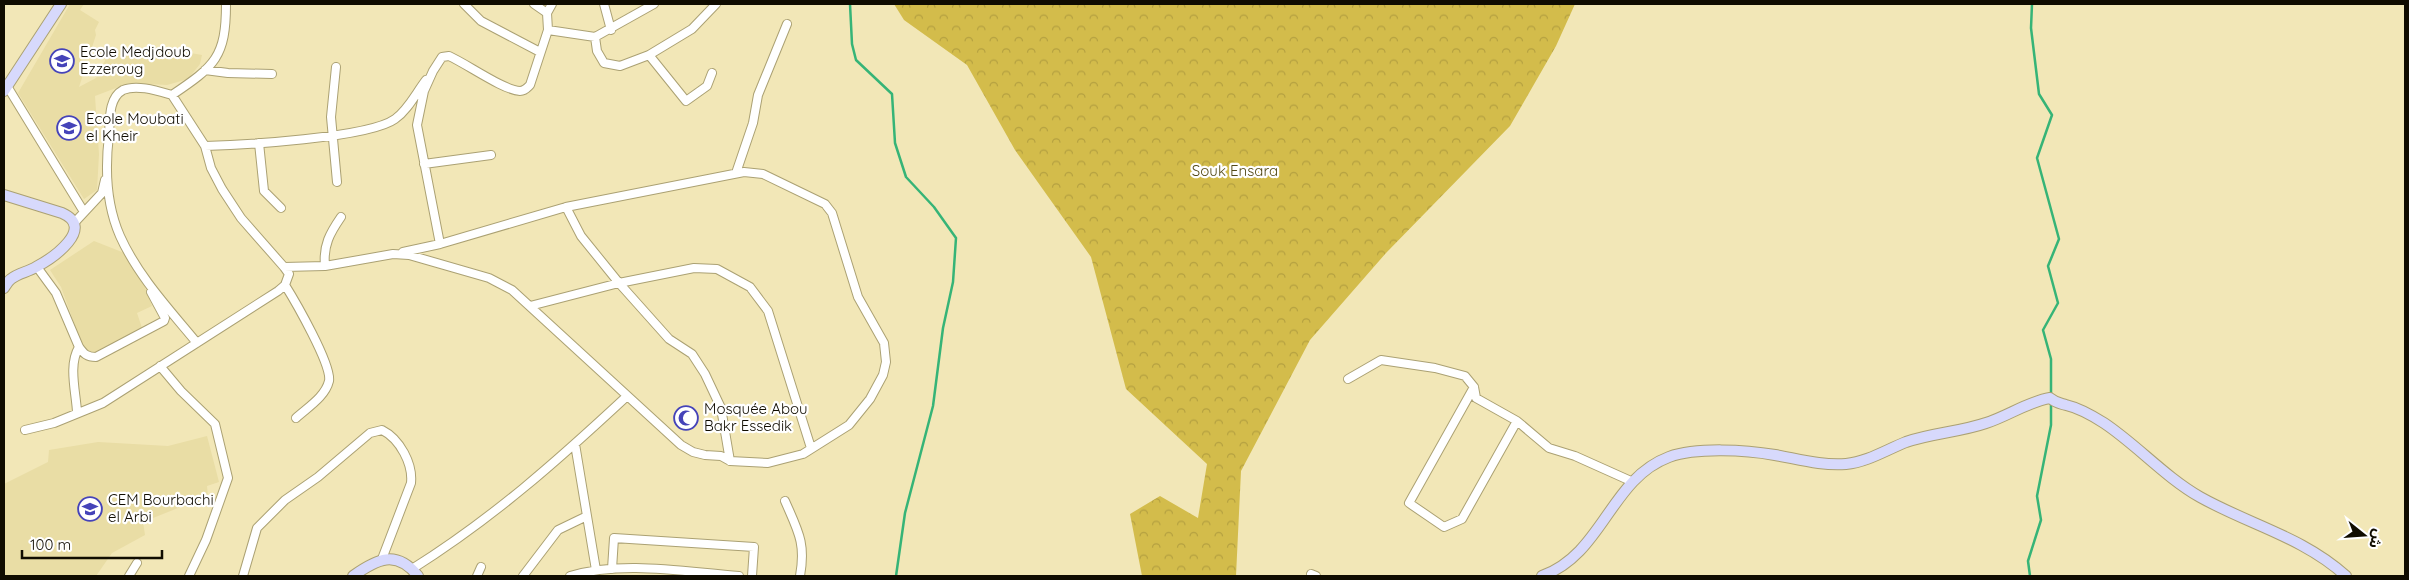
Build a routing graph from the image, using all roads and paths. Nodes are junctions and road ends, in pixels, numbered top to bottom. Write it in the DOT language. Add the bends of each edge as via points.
graph roads {
  1 [pos="61,4"];
  2 [pos="226,4"];
  3 [pos="464,4"];
  4 [pos="534,4"];
  5 [pos="552,4"];
  6 [pos="604,4"];
  7 [pos="654,4"];
  8 [pos="716,4"];
  9 [pos="547,13"];
  10 [pos="787,24"];
  11 [pos="548,30"];
  12 [pos="611,30"];
  13 [pos="595,37"];
  14 [pos="540,52"];
  15 [pos="649,56"];
  16 [pos="336,67"];
  17 [pos="205,70"];
  18 [pos="433,71"];
  19 [pos="712,73"];
  20 [pos="272,74"];
  21 [pos="5,89"];
  22 [pos="172,96"];
  23 [pos="332,135"];
  24 [pos="259,143"];
  25 [pos="205,146"];
  26 [pos="105,155"];
  27 [pos="491,155"];
  28 [pos="424,164"];
  29 [pos="736,174"];
  30 [pos="337,182"];
  31 [pos="4,195"];
  32 [pos="566,207"];
  33 [pos="281,208"];
  34 [pos="84,212"];
  35 [pos="341,217"];
  36 [pos="74,222"];
  37 [pos="440,244"];
  38 [pos="393,254"];
  39 [pos="325,266"];
  40 [pos="37,267"];
  41 [pos="284,267"];
  42 [pos="141,274"];
  43 [pos="7,278"];
  44 [pos="619,283"];
  45 [pos="285,285"];
  46 [pos="4,288"];
  47 [pos="530,306"];
  48 [pos="197,343"];
  49 [pos="79,347"];
  50 [pos="160,366"];
  51 [pos="1348,379"];
  52 [pos="1474,387"];
  53 [pos="626,396"];
  54 [pos="77,412"];
  55 [pos="296,418"];
  56 [pos="1517,421"];
  57 [pos="25,430"];
  58 [pos="575,444"];
  59 [pos="811,448"];
  60 [pos="730,461"];
  61 [pos="1634,482"];
  62 [pos="785,501"];
  63 [pos="587,516"];
  64 [pos="382,559"];
  65 [pos="137,563"];
  66 [pos="481,567"];
  67 [pos="612,569"];
  68 [pos="596,570"];
  69 [pos="415,573"];
  70 [pos="129,576"];
  71 [pos="189,576"];
  72 [pos="243,576"];
  73 [pos="353,576"];
  74 [pos="477,576"];
  75 [pos="522,576"];
  76 [pos="570,576"];
  77 [pos="739,576"];
  78 [pos="752,576"];
  79 [pos="800,576"];
  80 [pos="1542,576"];
  81 [pos="2346,576"];
  1 -- 21 [label="main road"];
  2 -- 17 [label="street" via="224,41"];
  3 -- 14 [label="street" via="481,21"];
  4 -- 9 [label="street"];
  5 -- 9 [label="street"];
  6 -- 12 [label="street"];
  7 -- 12 [label="street"];
  8 -- 15 [label="street" via="692,29"];
  9 -- 11 [label="street"];
  10 -- 29 [label="street" via="758,95 753,123"];
  11 -- 13 [label="street"];
  11 -- 14 [label="street"];
  12 -- 13 [label="street"];
  13 -- 15 [label="street" via="597,51 604,63 620,66"];
  14 -- 18 [label="street" via="530,86 520,91 449,56 442,57"];
  15 -- 19 [label="street" via="686,101 707,86"];
  16 -- 23 [label="street"];
  17 -- 20 [label="street"];
  17 -- 22 [label="street"];
  18 -- 23 [label="street" via="396,119 370,130"];
  18 -- 28 [label="street" via="424,91 417,125"];
  21 -- 34 [label="street"];
  22 -- 25 [label="street"];
  22 -- 26 [label="street" via="158,91 123,90 116,97 110,113"];
  23 -- 24 [label="street"];
  23 -- 30 [label="street"];
  24 -- 25 [label="street"];
  24 -- 33 [label="street" via="264,191"];
  25 -- 41 [label="street" via="211,168 222,189"];
  26 -- 34 [label="street" via="106,176 102,193"];
  26 -- 42 [label="street" via="110,202 118,233"];
  27 -- 28 [label="street"];
  28 -- 37 [label="street"];
  29 -- 32 [label="street"];
  29 -- 59 [label="street" via="764,174 825,204 832,213 858,297 884,343 886,362 877,389 848,425"];
  31 -- 36 [label="main road" via="62,213"];
  32 -- 37 [label="street"];
  32 -- 44 [label="street" via="581,236"];
  34 -- 36 [label="street"];
  35 -- 39 [label="street" via="328,236"];
  36 -- 40 [label="main road" via="74,231 66,245"];
  37 -- 38 [label="street"];
  38 -- 39 [label="street"];
  38 -- 47 [label="street" via="419,256 489,278 512,290"];
  39 -- 41 [label="street"];
  40 -- 43 [label="main road"];
  40 -- 49 [label="street" via="56,293"];
  41 -- 45 [label="street" via="289,274"];
  42 -- 48 [label="street"];
  42 -- 49 [label="street" via="164,321 96,357 84,354"];
  43 -- 46 [label="main road"];
  44 -- 47 [label="street"];
  44 -- 59 [label="street" via="694,268 717,269 750,286 768,311"];
  44 -- 60 [label="street" via="669,339 692,354 705,374 721,408"];
  45 -- 48 [label="street"];
  45 -- 55 [label="street" via="308,324 327,366 329,379 324,393"];
  47 -- 53 [label="street"];
  48 -- 50 [label="street"];
  49 -- 54 [label="street" via="74,355"];
  50 -- 54 [label="street" via="103,403"];
  50 -- 71 [label="street" via="215,424 228,478"];
  51 -- 52 [label="street" via="1381,360 1465,376"];
  52 -- 56 [label="street" via="1476,398"];
  52 -- 56 [label="street" via="1409,503 1444,527 1462,519"];
  53 -- 58 [label="street"];
  53 -- 60 [label="street" via="681,445 693,452 721,456"];
  54 -- 57 [label="street" via="54,423"];
  56 -- 61 [label="street" via="1549,448 1576,456"];
  58 -- 63 [label="street"];
  58 -- 69 [label="street" via="502,508"];
  59 -- 60 [label="street" via="802,454 768,463"];
  61 -- 80 [label="main road" via="1610,509 1586,547 1568,563"];
  61 -- 81 [label="main road" via="1652,465 1687,453 1771,455 1826,464 1861,461 1926,435 1987,423 2039,400 2053,401 2104,423 2198,496 2293,539"];
  62 -- 79 [label="street" via="800,532 804,555"];
  63 -- 68 [label="street"];
  63 -- 75 [label="street" via="558,530"];
  64 -- 69 [label="main road" via="392,559"];
  64 -- 72 [label="street" via="412,483 412,473 399,445 382,430 370,434 285,500 257,528"];
  64 -- 73 [label="main road"];
  65 -- 70 [label="street"];
  66 -- 74 [label="street"];
  67 -- 68 [label="street"];
  67 -- 77 [label="street"];
  67 -- 78 [label="street" via="614,538 754,547"];
  68 -- 76 [label="street"];
}
